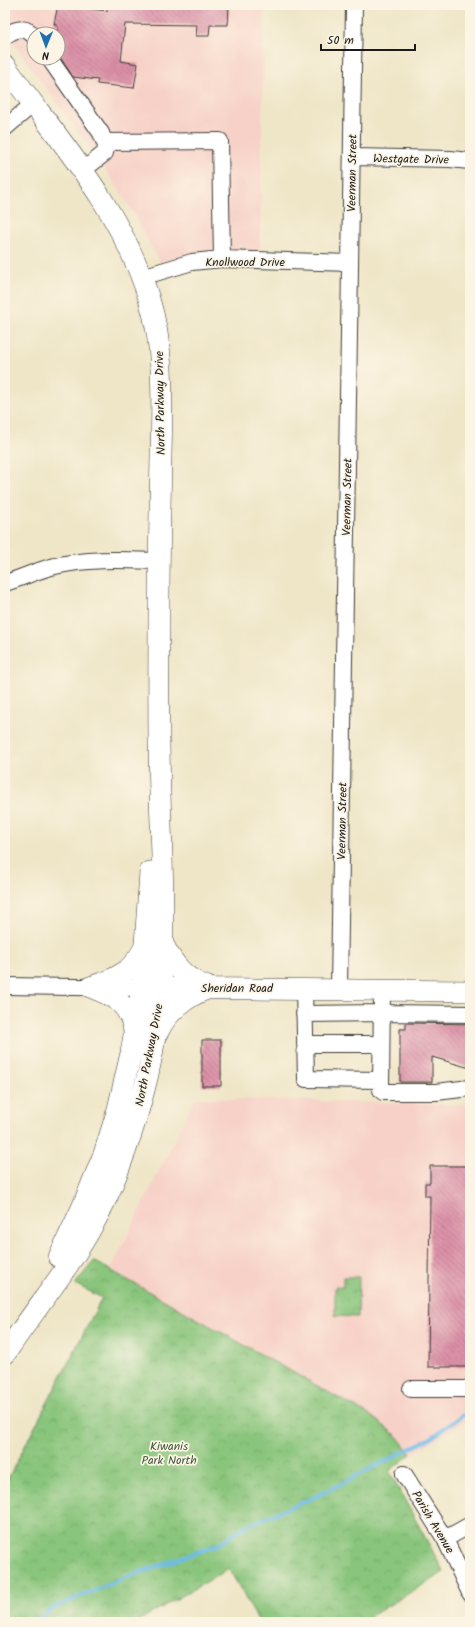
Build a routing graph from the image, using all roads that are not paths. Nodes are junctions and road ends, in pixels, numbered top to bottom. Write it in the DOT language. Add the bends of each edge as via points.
graph roads {
  1 [pos="354,5"];
  2 [pos="26,30"];
  3 [pos="5,36"];
  4 [pos="5,66"];
  5 [pos="55,66"];
  6 [pos="33,104"];
  7 [pos="5,128"];
  8 [pos="105,142"];
  9 [pos="353,157"];
  10 [pos="470,161"];
  11 [pos="82,171"];
  12 [pos="222,259"];
  13 [pos="350,263"];
  14 [pos="142,277"];
  15 [pos="159,561"];
  16 [pos="5,583"];
  17 [pos="154,945"];
  18 [pos="5,986"];
  19 [pos="90,986"];
  20 [pos="151,988"];
  21 [pos="210,988"];
  22 [pos="304,988"];
  23 [pos="339,989"];
  24 [pos="382,989"];
  25 [pos="470,991"];
  26 [pos="382,1012"];
  27 [pos="304,1014"];
  28 [pos="470,1014"];
  29 [pos="135,1033"];
  30 [pos="155,1038"];
  31 [pos="305,1044"];
  32 [pos="381,1044"];
  33 [pos="381,1080"];
  34 [pos="470,1088"];
  35 [pos="9,1348"];
  36 [pos="470,1387"];
  37 [pos="411,1389"];
  38 [pos="404,1474"];
  39 [pos="470,1525"];
  40 [pos="445,1539"];
  41 [pos="470,1593"];
  1 -- 9 [label="street, Veerman Street"];
  2 -- 3 [label="street" via="14,30"];
  4 -- 6 [label="main road, North Parkway Drive"];
  5 -- 8 [label="street"];
  6 -- 7 [label="street"];
  6 -- 11 [label="main road, North Parkway Drive"];
  8 -- 11 [label="street" via="105,153"];
  8 -- 12 [label="street" via="220,141"];
  9 -- 10 [label="street, Westgate Drive"];
  9 -- 13 [label="street, Veerman Street"];
  11 -- 14 [label="main road, North Parkway Drive" via="115,220"];
  12 -- 13 [label="street, Knollwood Drive"];
  12 -- 14 [label="street, Knollwood Drive" via="192,262"];
  13 -- 23 [label="street, Veerman Street"];
  14 -- 15 [label="main road, North Parkway Drive" via="156,326 162,376"];
  15 -- 16 [label="street" via="76,562 43,569"];
  15 -- 17 [label="main road, North Parkway Drive"];
  17 -- 19 [label="main road" via="123,974 108,982"];
  17 -- 20 [label="main road, North Parkway Drive"];
  17 -- 21 [label="main road" via="177,968 199,984"];
  18 -- 19 [label="street, Sheridan Road"];
  19 -- 20 [label="street, Sheridan Road"];
  19 -- 29 [label="main road" via="122,1003 133,1021"];
  20 -- 21 [label="main road, Sheridan Road"];
  20 -- 29 [label="main road, North Parkway Drive"];
  20 -- 30 [label="main road, North Parkway Drive"];
  21 -- 22 [label="main road, Sheridan Road"];
  21 -- 30 [label="main road" via="197,993 174,1009 161,1025"];
  22 -- 23 [label="main road, Sheridan Road"];
  22 -- 27 [label="street"];
  23 -- 24 [label="main road, Sheridan Road"];
  24 -- 25 [label="main road, Sheridan Road"];
  24 -- 26 [label="street"];
  26 -- 27 [label="street"];
  26 -- 28 [label="street"];
  26 -- 32 [label="street"];
  27 -- 31 [label="street"];
  29 -- 35 [label="main road, North Parkway Drive" via="116,1114 99,1169 72,1230"];
  30 -- 35 [label="main road, North Parkway Drive" via="140,1104 109,1192 80,1246"];
  31 -- 32 [label="street"];
  31 -- 33 [label="street" via="307,1080"];
  32 -- 33 [label="street"];
  33 -- 34 [label="street" via="383,1092 436,1092"];
  36 -- 37 [label="street" via="466,1390"];
  38 -- 40 [label="street, Parish Avenue"];
  39 -- 40 [label="street"];
  40 -- 41 [label="street, Parish Avenue"];
}
